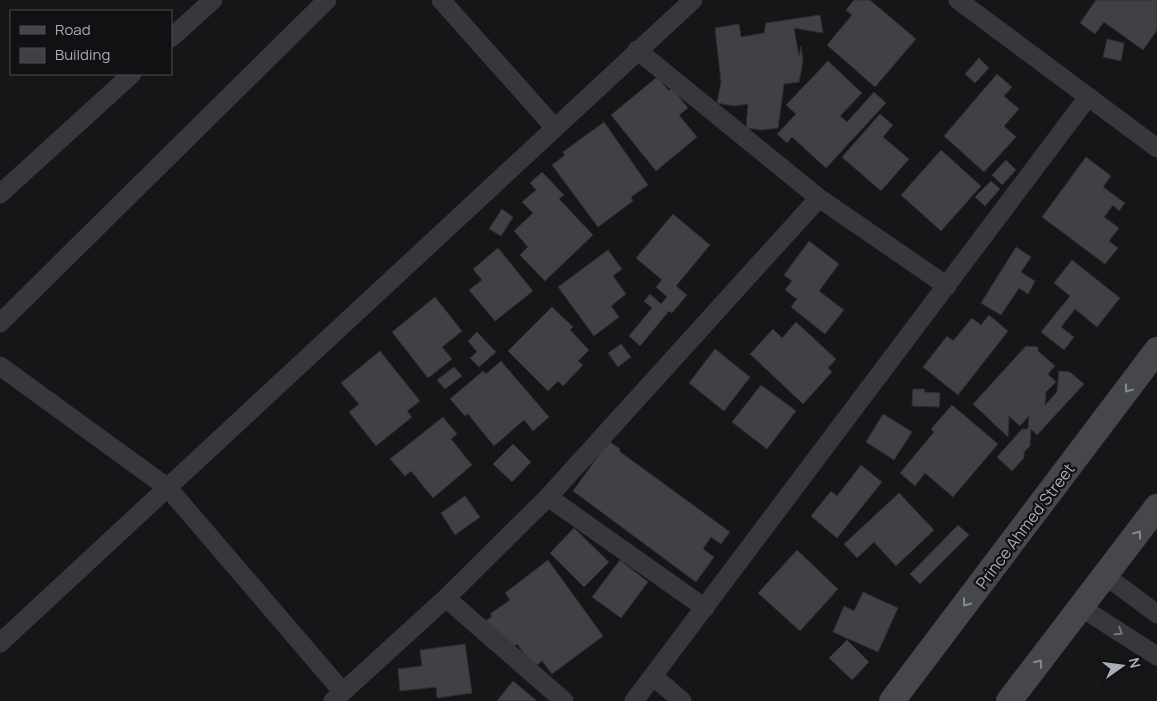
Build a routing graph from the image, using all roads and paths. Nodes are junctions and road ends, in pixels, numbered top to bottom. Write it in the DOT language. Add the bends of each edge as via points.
graph roads {
  1 [pos="213,0"];
  2 [pos="327,0"];
  3 [pos="441,0"];
  4 [pos="693,0"];
  5 [pos="958,0"];
  6 [pos="172,37"];
  7 [pos="638,50"];
  8 [pos="131,75"];
  9 [pos="1088,98"];
  10 [pos="555,128"];
  11 [pos="1157,148"];
  12 [pos="0,194"];
  13 [pos="819,198"];
  14 [pos="947,286"];
  15 [pos="0,323"];
  16 [pos="1157,350"];
  17 [pos="0,366"];
  18 [pos="168,488"];
  19 [pos="548,497"];
  20 [pos="1157,507"];
  21 [pos="1106,576"];
  22 [pos="446,598"];
  23 [pos="705,608"];
  24 [pos="1082,608"];
  25 [pos="1157,614"];
  26 [pos="0,644"];
  27 [pos="1157,656"];
  28 [pos="654,676"];
  29 [pos="338,696"];
  30 [pos="564,701"];
  31 [pos="634,701"];
  32 [pos="682,701"];
  33 [pos="892,701"];
  34 [pos="1009,701"];
  1 -- 6 [label="street"];
  2 -- 15 [label="street"];
  3 -- 10 [label="street"];
  4 -- 7 [label="street"];
  5 -- 9 [label="street"];
  7 -- 10 [label="street"];
  7 -- 13 [label="street"];
  8 -- 12 [label="street"];
  9 -- 11 [label="street"];
  9 -- 14 [label="street"];
  10 -- 18 [label="street"];
  13 -- 14 [label="street"];
  13 -- 19 [label="street"];
  14 -- 23 [label="street"];
  16 -- 33 [label="main road, Prince Ahmed Street, one-way"];
  17 -- 18 [label="street"];
  18 -- 26 [label="street"];
  18 -- 29 [label="street"];
  19 -- 22 [label="street"];
  19 -- 23 [label="street"];
  21 -- 20 [label="main road, one-way"];
  21 -- 24 [label="main road"];
  21 -- 25 [label="street"];
  22 -- 29 [label="street"];
  22 -- 30 [label="street"];
  23 -- 28 [label="street"];
  24 -- 27 [label="street, one-way"];
  34 -- 24 [label="main road, one-way"];
  28 -- 31 [label="street"];
  28 -- 32 [label="street"];
}
